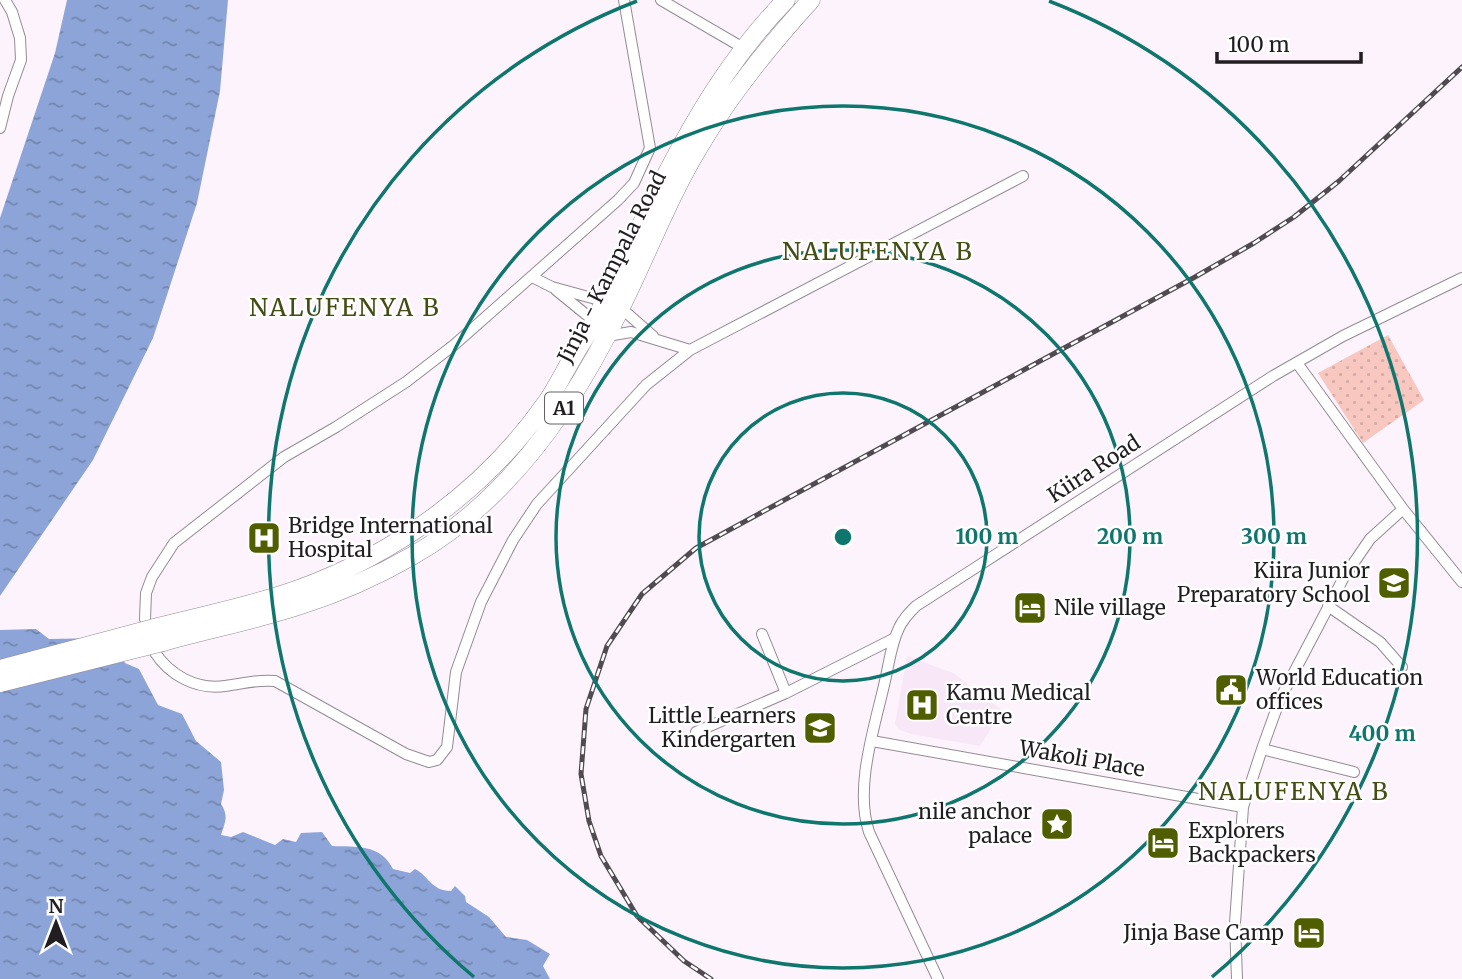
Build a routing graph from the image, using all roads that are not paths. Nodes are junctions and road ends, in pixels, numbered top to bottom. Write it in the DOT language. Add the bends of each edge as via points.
graph roads {
  1 [pos="5,0"];
  2 [pos="624,0"];
  3 [pos="661,0"];
  4 [pos="786,0"];
  5 [pos="811,0"];
  6 [pos="745,49"];
  7 [pos="0,128"];
  8 [pos="1023,176"];
  9 [pos="532,277"];
  10 [pos="1462,278"];
  11 [pos="552,287"];
  12 [pos="603,301"];
  13 [pos="621,308"];
  14 [pos="594,321"];
  15 [pos="607,336"];
  16 [pos="660,341"];
  17 [pos="690,350"];
  18 [pos="1297,363"];
  19 [pos="1403,509"];
  20 [pos="1462,582"];
  21 [pos="1328,606"];
  22 [pos="762,634"];
  23 [pos="155,635"];
  24 [pos="895,638"];
  25 [pos="1402,667"];
  26 [pos="0,669"];
  27 [pos="0,683"];
  28 [pos="786,693"];
  29 [pos="696,732"];
  30 [pos="872,741"];
  31 [pos="1262,748"];
  32 [pos="1354,772"];
  33 [pos="1244,807"];
  34 [pos="938,979"];
  35 [pos="1237,979"];
  1 -- 7 [label="street" via="20,38 21,60"];
  2 -- 9 [label="street" via="650,148 634,183"];
  3 -- 6 [label="street"];
  4 -- 6 [label="highway, Jinja - Kampala Road / A1"];
  5 -- 13 [label="highway, Jinja - Kampala Road / A1" via="760,60 698,147"];
  6 -- 12 [label="highway, Jinja - Kampala Road / A1" via="684,137"];
  8 -- 17 [label="street"];
  9 -- 11 [label="street"];
  9 -- 23 [label="street" via="406,382 284,457 174,543 146,593"];
  10 -- 18 [label="street, Kiira Road"];
  11 -- 12 [label="street"];
  11 -- 14 [label="street"];
  12 -- 14 [label="highway, Jinja - Kampala Road / A1"];
  13 -- 15 [label="highway, Jinja - Kampala Road / A1"];
  13 -- 16 [label="street"];
  14 -- 23 [label="highway, Jinja - Kampala Road / A1" via="548,401 525,431 456,501 419,528 391,547 298,589"];
  15 -- 16 [label="street" via="631,332"];
  15 -- 23 [label="highway, Jinja - Kampala Road / A1" via="562,412 515,470 493,495 429,545 399,563 299,606"];
  16 -- 17 [label="street"];
  17 -- 23 [label="street" via="646,385 567,468 513,540 481,602 456,672 447,747 437,760 429,762 381,740 275,681 205,687 188,682 162,663"];
  18 -- 19 [label="street"];
  18 -- 24 [label="street, Kiira Road" via="916,607 904,618"];
  19 -- 20 [label="street"];
  19 -- 21 [label="street" via="1370,539"];
  21 -- 25 [label="street" via="1380,642"];
  21 -- 31 [label="street" via="1280,699"];
  22 -- 28 [label="street"];
  23 -- 26 [label="highway, A1, bridge"];
  23 -- 27 [label="highway, A1, bridge"];
  24 -- 28 [label="street"];
  24 -- 30 [label="street, Kiira Road"];
  28 -- 29 [label="street"];
  30 -- 33 [label="street, Wakoli Place"];
  30 -- 34 [label="street, Kiira Road" via="863,816"];
  31 -- 32 [label="street"];
  31 -- 33 [label="street"];
  33 -- 35 [label="street" via="1235,923"];
}
